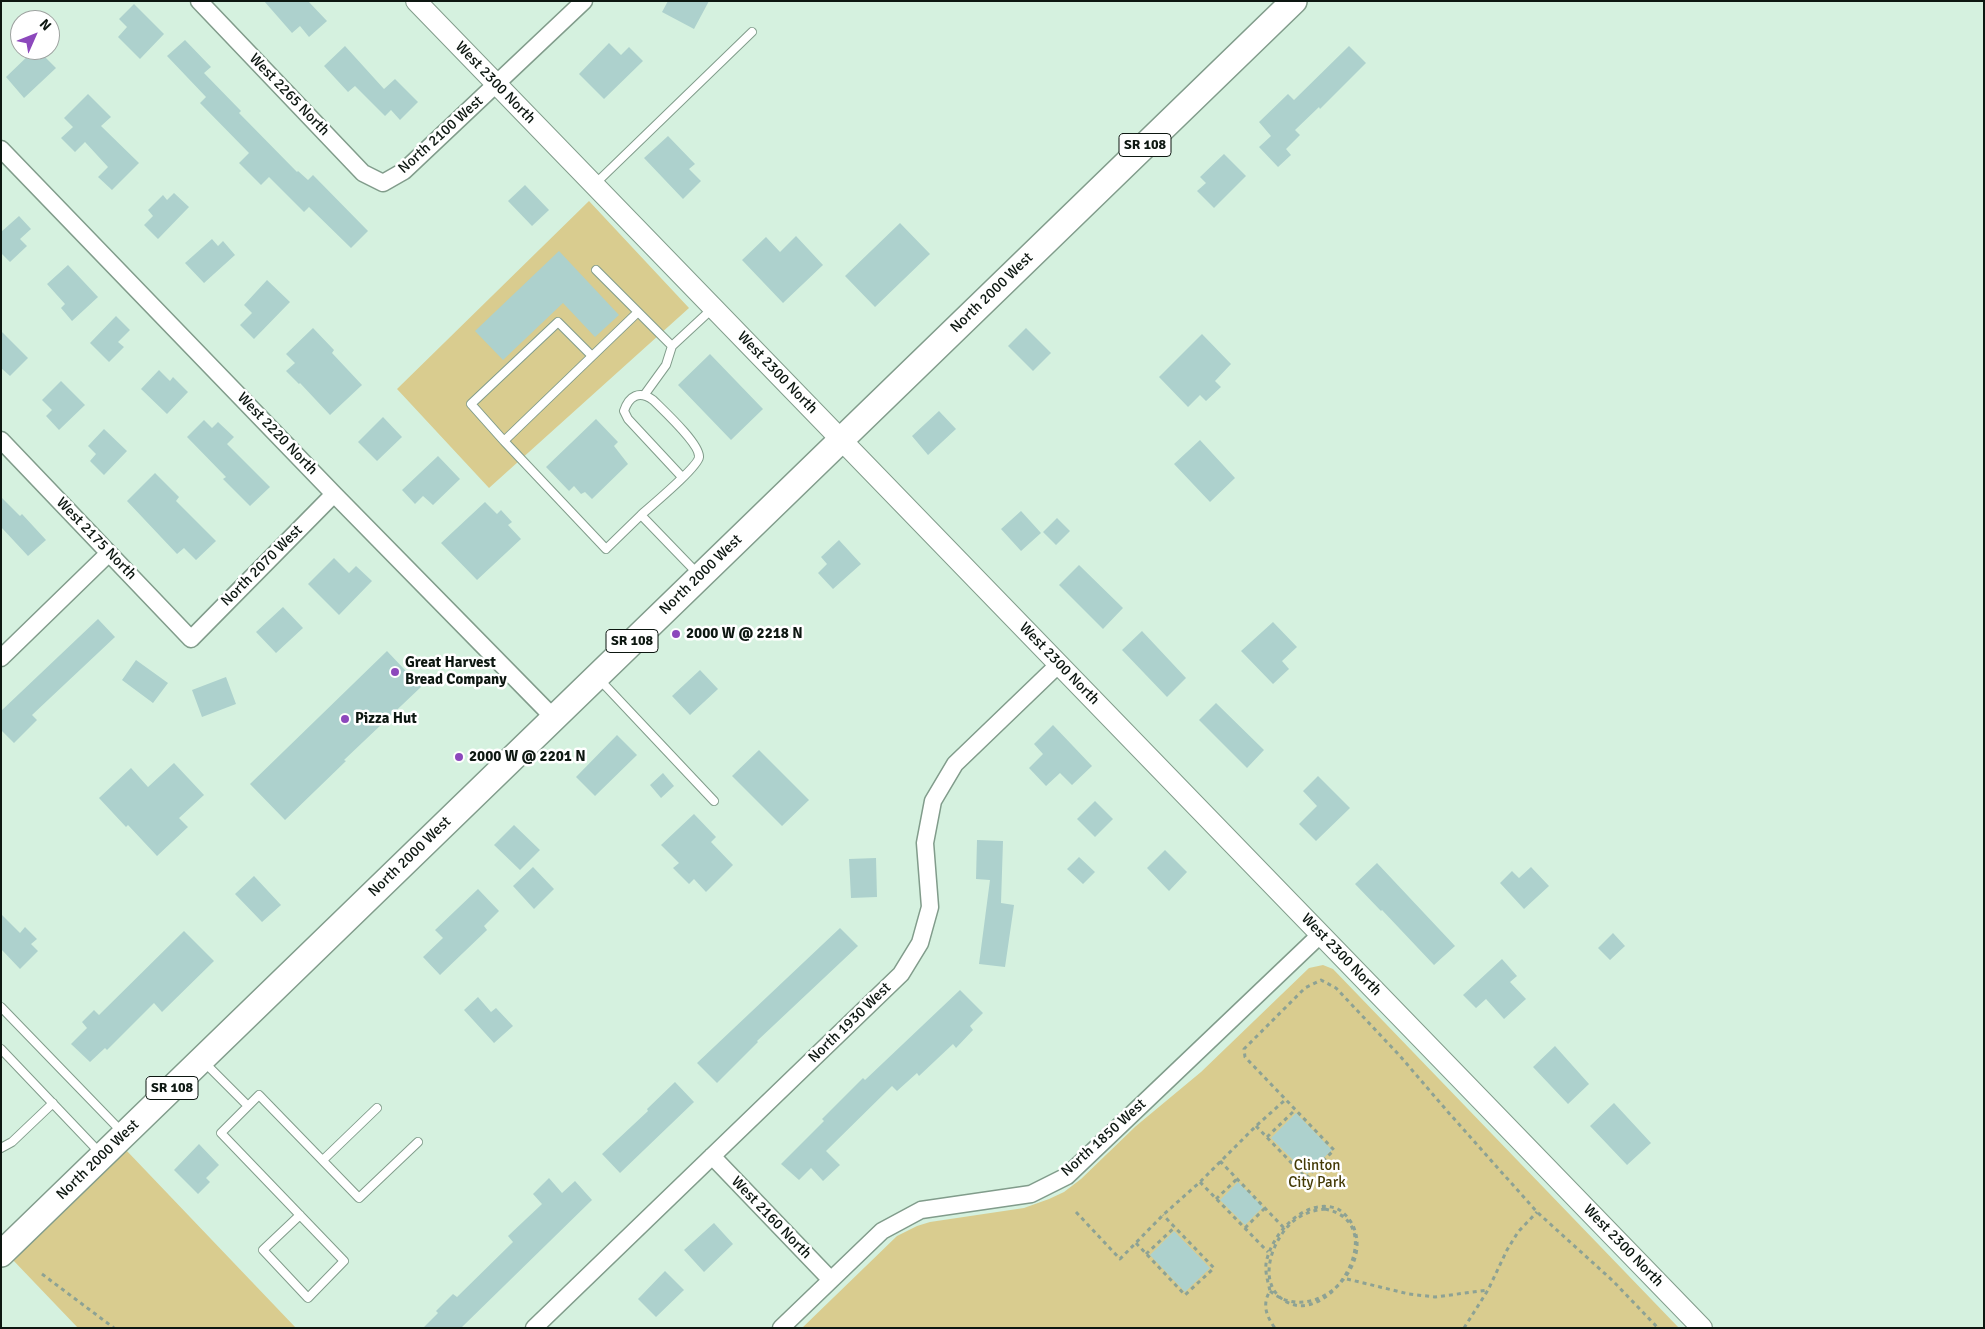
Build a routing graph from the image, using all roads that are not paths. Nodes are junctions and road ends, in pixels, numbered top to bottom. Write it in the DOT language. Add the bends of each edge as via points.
graph roads {
  1 [pos="199,1"];
  2 [pos="416,1"];
  3 [pos="584,1"];
  4 [pos="1294,1"];
  5 [pos="752,32"];
  6 [pos="496,85"];
  7 [pos="1,149"];
  8 [pos="383,183"];
  9 [pos="593,185"];
  10 [pos="596,270"];
  11 [pos="713,308"];
  12 [pos="638,312"];
  13 [pos="672,346"];
  14 [pos="592,356"];
  15 [pos="646,394"];
  16 [pos="841,439"];
  17 [pos="1,440"];
  18 [pos="504,441"];
  19 [pos="682,477"];
  20 [pos="334,494"];
  21 [pos="641,515"];
  22 [pos="109,553"];
  23 [pos="699,576"];
  24 [pos="191,638"];
  25 [pos="1,658"];
  26 [pos="1059,664"];
  27 [pos="596,676"];
  28 [pos="554,718"];
  29 [pos="714,802"];
  30 [pos="1321,934"];
  31 [pos="1,1007"];
  32 [pos="1,1049"];
  33 [pos="201,1059"];
  34 [pos="53,1103"];
  35 [pos="248,1106"];
  36 [pos="377,1108"];
  37 [pos="124,1134"];
  38 [pos="418,1142"];
  39 [pos="1,1148"];
  40 [pos="102,1155"];
  41 [pos="712,1156"];
  42 [pos="323,1160"];
  43 [pos="300,1215"];
  44 [pos="1,1254"];
  45 [pos="830,1280"];
  46 [pos="534,1328"];
  47 [pos="781,1328"];
  48 [pos="1702,1328"];
  1 -- 8 [label="street, West 2265 North" via="363,173"];
  2 -- 6 [label="street, West 2300 North"];
  3 -- 6 [label="street, North 2100 West"];
  4 -- 16 [label="main road, North 2000 West / SR 108"];
  5 -- 9 [label="lane"];
  6 -- 8 [label="street, North 2100 West" via="404,171"];
  6 -- 9 [label="street, West 2300 North"];
  7 -- 20 [label="street, West 2220 North"];
  9 -- 11 [label="street, West 2300 North"];
  10 -- 12 [label="lane"];
  11 -- 13 [label="lane"];
  11 -- 16 [label="street, West 2300 North"];
  12 -- 13 [label="lane"];
  12 -- 14 [label="lane"];
  13 -- 15 [label="lane" via="666,365"];
  14 -- 18 [label="lane"];
  14 -- 18 [label="lane" via="558,322 471,404"];
  15 -- 19 [label="lane" via="696,446 699,457 696,465"];
  15 -- 19 [label="lane" via="637,395 627,402 624,411"];
  16 -- 23 [label="main road, North 2000 West / SR 108"];
  16 -- 26 [label="street, West 2300 North"];
  17 -- 22 [label="street, West 2175 North"];
  18 -- 21 [label="lane" via="606,549"];
  19 -- 21 [label="lane"];
  20 -- 24 [label="street, North 2070 West"];
  20 -- 28 [label="street, West 2220 North"];
  21 -- 23 [label="lane"];
  22 -- 24 [label="street, West 2175 North"];
  22 -- 25 [label="street"];
  23 -- 27 [label="main road, North 2000 West / SR 108"];
  26 -- 30 [label="street, West 2300 North"];
  26 -- 41 [label="street, North 1930 West" via="955,764 933,801 925,843 930,907 920,943 901,974"];
  27 -- 28 [label="main road, North 2000 West / SR 108"];
  27 -- 29 [label="lane"];
  28 -- 33 [label="main road, North 2000 West / SR 108"];
  30 -- 45 [label="street, North 1850 West" via="1067,1176 1031,1194 921,1210 882,1231"];
  30 -- 48 [label="street, West 2300 North"];
  31 -- 37 [label="lane"];
  32 -- 34 [label="lane"];
  33 -- 35 [label="lane"];
  33 -- 37 [label="main road, North 2000 West / SR 108"];
  34 -- 39 [label="lane" via="12,1142"];
  34 -- 40 [label="lane"];
  35 -- 42 [label="lane" via="259,1095"];
  35 -- 43 [label="lane" via="221,1133"];
  36 -- 42 [label="lane"];
  37 -- 40 [label="main road, North 2000 West / SR 108"];
  38 -- 42 [label="lane" via="359,1198"];
  40 -- 44 [label="main road, North 2000 West / SR 108"];
  41 -- 45 [label="street, West 2160 North"];
  41 -- 46 [label="street, North 1930 West"];
  43 -- 43 [label="lane" via="344,1261 308,1298 263,1250"];
  45 -- 47 [label="street, North 1850 West"];
}
